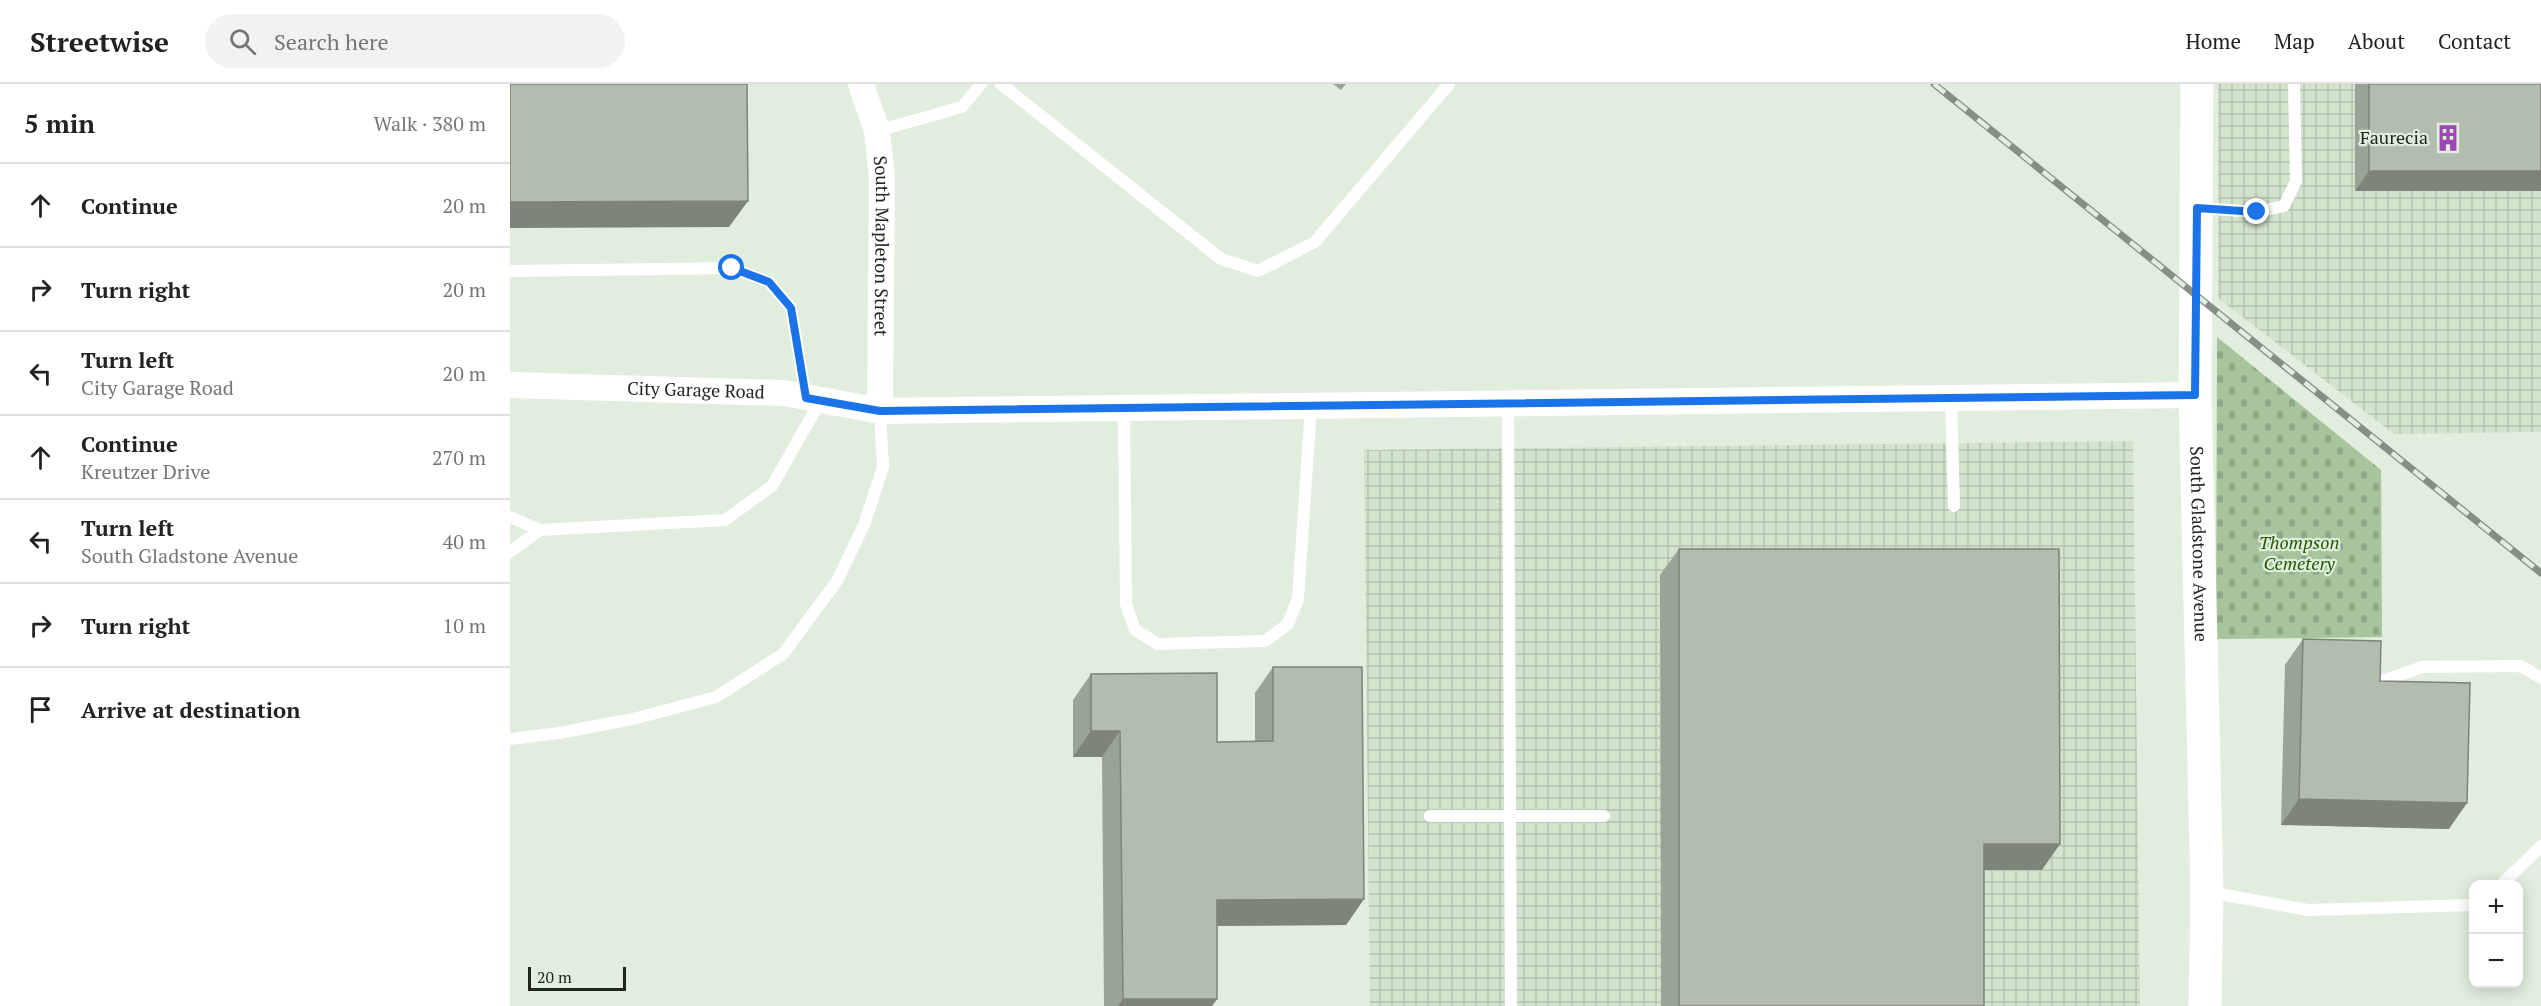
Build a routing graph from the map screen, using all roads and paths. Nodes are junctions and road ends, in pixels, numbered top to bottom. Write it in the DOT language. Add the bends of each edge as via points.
graph roads {
  1 [pos="861,84"];
  2 [pos="981,84"];
  3 [pos="1001,84"];
  4 [pos="1449,84"];
  5 [pos="2197,84"];
  6 [pos="2294,84"];
  7 [pos="877,131"];
  8 [pos="2197,208"];
  9 [pos="510,272"];
  10 [pos="510,385"];
  11 [pos="2195,395"];
  12 [pos="1951,398"];
  13 [pos="814,399"];
  14 [pos="1508,404"];
  15 [pos="1311,406"];
  16 [pos="1124,408"];
  17 [pos="880,411"];
  18 [pos="1953,506"];
  19 [pos="510,518"];
  20 [pos="540,530"];
  21 [pos="510,552"];
  22 [pos="2541,678"];
  23 [pos="2375,684"];
  24 [pos="510,739"];
  25 [pos="1430,816"];
  26 [pos="1604,816"];
  27 [pos="1510,817"];
  28 [pos="2541,846"];
  29 [pos="2507,880"];
  30 [pos="2207,892"];
  31 [pos="2469,906"];
  32 [pos="1511,1006"];
  33 [pos="2205,1006"];
  1 -- 7 [label="street, South Mapleton Street"];
  2 -- 7 [label="lane" via="962,107"];
  3 -- 4 [label="lane" via="1221,259 1258,271 1315,242"];
  5 -- 8 [label="street, South Gladstone Avenue"];
  6 -- 8 [label="lane" via="2296,181 2284,206 2257,212"];
  7 -- 17 [label="street, South Mapleton Street" via="882,179"];
  8 -- 11 [label="street, South Gladstone Avenue"];
  9 -- 13 [label="lane" via="732,268 769,282 791,308"];
  10 -- 13 [label="street, City Garage Road" via="784,393"];
  11 -- 12 [label="street, City Garage Road"];
  11 -- 30 [label="street, South Gladstone Avenue"];
  12 -- 14 [label="street, City Garage Road"];
  12 -- 18 [label="lane"];
  13 -- 17 [label="street, City Garage Road"];
  13 -- 20 [label="lane" via="772,486 725,520"];
  14 -- 15 [label="street, City Garage Road"];
  14 -- 27 [label="lane"];
  15 -- 16 [label="street, City Garage Road"];
  15 -- 16 [label="lane" via="1298,599 1288,624 1264,642 1158,644 1135,630 1126,604"];
  16 -- 17 [label="street, City Garage Road"];
  17 -- 24 [label="lane" via="883,467 864,525 837,581 783,654 717,697 633,719"];
  19 -- 20 [label="lane"];
  20 -- 21 [label="lane"];
  22 -- 23 [label="lane" via="2521,666 2422,667"];
  25 -- 27 [label="lane"];
  26 -- 27 [label="lane"];
  27 -- 32 [label="lane"];
  28 -- 29 [label="lane"];
  30 -- 31 [label="lane" via="2308,910"];
  30 -- 33 [label="street, South Gladstone Avenue"];
}
